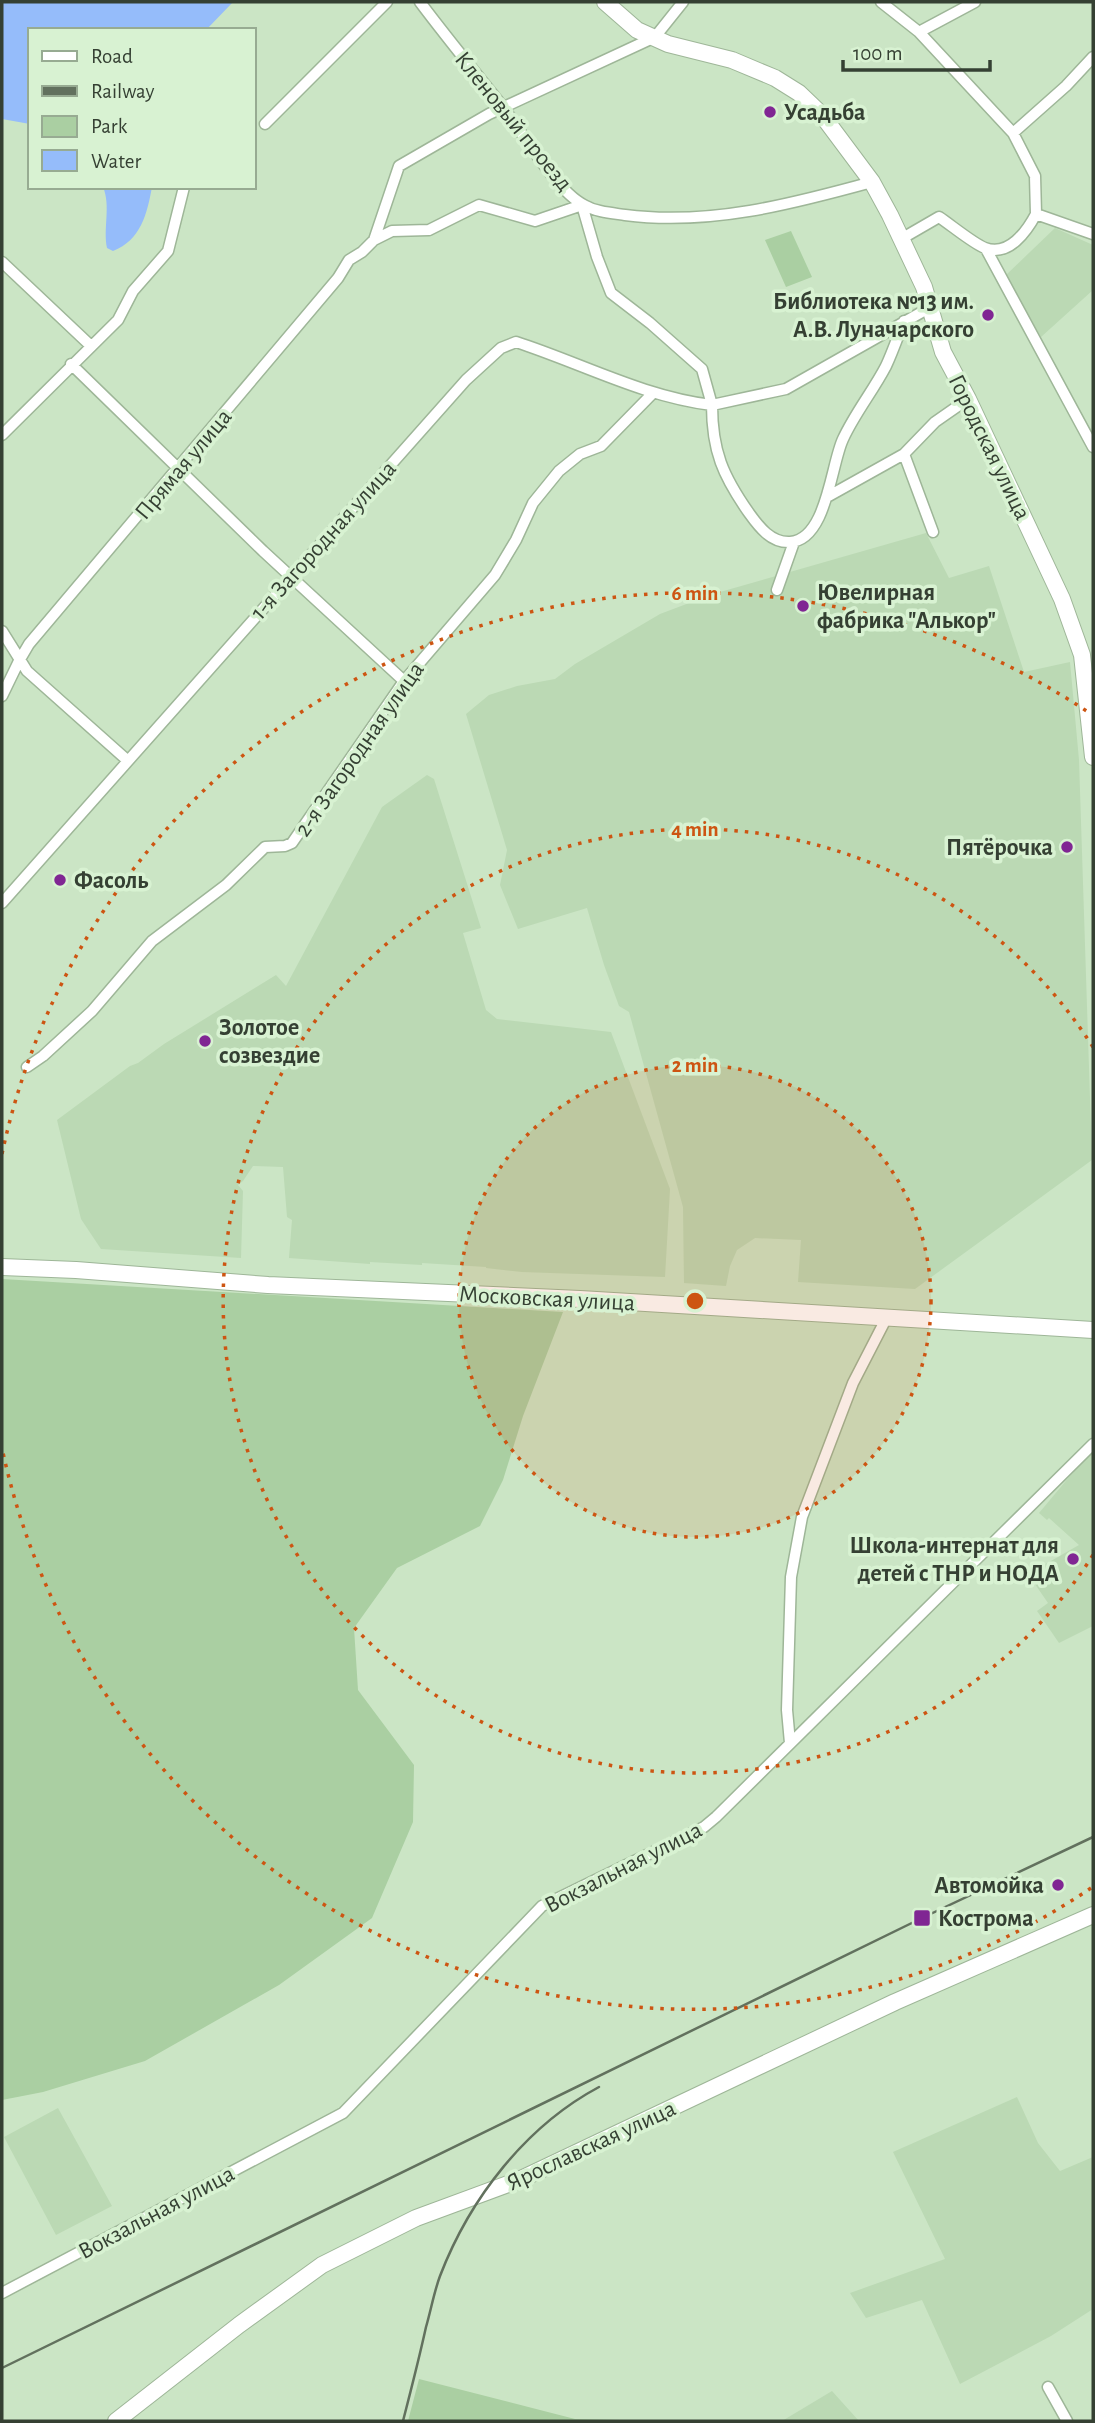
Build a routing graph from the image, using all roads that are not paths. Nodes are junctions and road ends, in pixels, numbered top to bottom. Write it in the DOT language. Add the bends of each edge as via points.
graph roads {
  1 [pos="387,2"];
  2 [pos="420,2"];
  3 [pos="605,2"];
  4 [pos="683,2"];
  5 [pos="881,2"];
  6 [pos="945,2"];
  7 [pos="975,2"];
  8 [pos="948,16"];
  9 [pos="919,32"];
  10 [pos="655,37"];
  11 [pos="1093,57"];
  12 [pos="503,107"];
  13 [pos="265,124"];
  14 [pos="1013,133"];
  15 [pos="872,183"];
  16 [pos="184,189"];
  17 [pos="582,205"];
  18 [pos="1037,214"];
  19 [pos="1091,229"];
  20 [pos="901,239"];
  21 [pos="373,240"];
  22 [pos="986,249"];
  23 [pos="2,262"];
  24 [pos="929,308"];
  25 [pos="904,321"];
  26 [pos="91,346"];
  27 [pos="71,364"];
  28 [pos="653,393"];
  29 [pos="968,399"];
  30 [pos="712,405"];
  31 [pos="2,435"];
  32 [pos="1093,447"];
  33 [pos="904,454"];
  34 [pos="180,468"];
  35 [pos="827,497"];
  36 [pos="933,532"];
  37 [pos="794,542"];
  38 [pos="290,577"];
  39 [pos="777,590"];
  40 [pos="2,631"];
  41 [pos="19,661"];
  42 [pos="404,681"];
  43 [pos="2,696"];
  44 [pos="1091,698"];
  45 [pos="1093,757"];
  46 [pos="127,760"];
  47 [pos="2,903"];
  48 [pos="27,1067"];
  49 [pos="2,1267"];
  50 [pos="887,1318"];
  51 [pos="1093,1329"];
  52 [pos="1093,1444"];
  53 [pos="790,1743"];
  54 [pos="1093,1915"];
  55 [pos="2,2293"];
  56 [pos="1048,2387"];
  57 [pos="116,2421"];
  58 [pos="1067,2421"];
  1 -- 13 [label="street"];
  2 -- 12 [label="street, Кленовый проезд"];
  3 -- 10 [label="main road, Городская улица" via="637,30"];
  4 -- 10 [label="street"];
  5 -- 9 [label="street"];
  6 -- 8 [label="street"];
  7 -- 8 [label="street"];
  8 -- 9 [label="street"];
  9 -- 14 [label="street"];
  10 -- 12 [label="street"];
  10 -- 15 [label="main road, Городская улица" via="732,60 799,93 822,115"];
  11 -- 14 [label="street"];
  12 -- 17 [label="street, Кленовый проезд" via="557,181"];
  12 -- 21 [label="street" via="399,166"];
  14 -- 18 [label="street" via="1035,176"];
  15 -- 17 [label="street, Кленовый проезд" via="782,207 682,218 606,213"];
  15 -- 20 [label="main road, Городская улица"];
  16 -- 26 [label="street" via="168,251 133,292 118,320"];
  17 -- 21 [label="street" via="534,220 479,205 429,230 392,232"];
  17 -- 30 [label="street" via="611,293 702,369"];
  18 -- 19 [label="street"];
  18 -- 22 [label="street" via="1019,239 1005,249"];
  20 -- 22 [label="street" via="939,217"];
  20 -- 24 [label="main road, Городская улица"];
  21 -- 34 [label="street, Прямая улица" via="349,260"];
  22 -- 32 [label="street"];
  23 -- 26 [label="street"];
  24 -- 25 [label="street"];
  24 -- 29 [label="main road, Городская улица" via="943,352"];
  25 -- 30 [label="street" via="786,389"];
  25 -- 35 [label="street" via="887,365 841,442"];
  26 -- 27 [label="street"];
  27 -- 31 [label="street"];
  27 -- 34 [label="street"];
  28 -- 30 [label="street, 1-я Загородная улица"];
  28 -- 38 [label="street, 1-я Загородная улица" via="516,342 500,348"];
  28 -- 42 [label="street, 2-я Загородная улица" via="601,446 580,454 559,471 533,503 495,575"];
  29 -- 33 [label="street" via="935,422"];
  29 -- 44 [label="main road, Городская улица" via="1062,598"];
  30 -- 37 [label="street" via="715,448 731,484 761,529 779,541"];
  33 -- 35 [label="street"];
  33 -- 36 [label="street"];
  34 -- 38 [label="street"];
  34 -- 41 [label="street, Прямая улица"];
  35 -- 37 [label="street" via="811,531"];
  37 -- 39 [label="street"];
  38 -- 42 [label="street"];
  38 -- 46 [label="street, 1-я Загородная улица"];
  40 -- 41 [label="street"];
  41 -- 43 [label="street, Прямая улица"];
  41 -- 46 [label="street"];
  42 -- 48 [label="street, 2-я Загородная улица" via="292,843 265,847 226,885 152,941 92,1011"];
  44 -- 45 [label="main road, Городская улица"];
  46 -- 47 [label="street, 1-я Загородная улица"];
  49 -- 50 [label="main road, Московская улица"];
  50 -- 51 [label="main road, Московская улица"];
  50 -- 53 [label="street" via="853,1383 802,1517 791,1577"];
  52 -- 53 [label="street, Вокзальная улица"];
  53 -- 55 [label="street, Вокзальная улица" via="704,1827 542,1906 343,2113"];
  54 -- 57 [label="main road, Ярославская улица" via="895,2002 519,2180 416,2218 321,2265"];
  56 -- 58 [label="street"];
}
